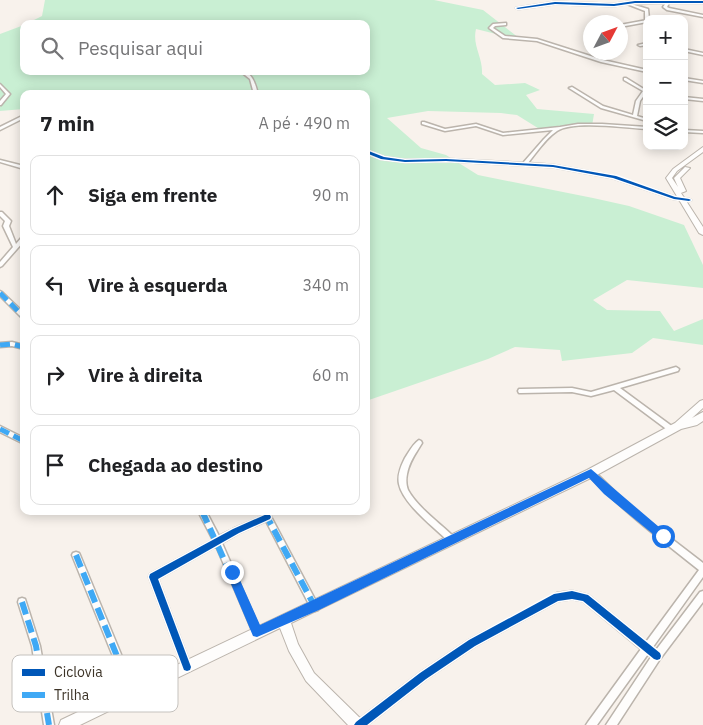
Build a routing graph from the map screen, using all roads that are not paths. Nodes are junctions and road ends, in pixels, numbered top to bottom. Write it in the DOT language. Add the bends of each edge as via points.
graph roads {
  1 [pos="611,0"];
  2 [pos="668,2"];
  3 [pos="703,2"];
  4 [pos="623,3"];
  5 [pos="518,8"];
  6 [pos="647,15"];
  7 [pos="703,16"];
  8 [pos="643,21"];
  9 [pos="505,24"];
  10 [pos="628,24"];
  11 [pos="643,45"];
  12 [pos="640,46"];
  13 [pos="688,51"];
  14 [pos="703,54"];
  15 [pos="643,70"];
  16 [pos="247,75"];
  17 [pos="625,79"];
  18 [pos="688,80"];
  19 [pos="703,82"];
  20 [pos="0,84"];
  21 [pos="571,88"];
  22 [pos="643,89"];
  23 [pos="255,90"];
  24 [pos="643,95"];
  25 [pos="688,98"];
  26 [pos="703,100"];
  27 [pos="0,104"];
  28 [pos="635,117"];
  29 [pos="20,118"];
  30 [pos="643,119"];
  31 [pos="423,123"];
  32 [pos="560,128"];
  33 [pos="643,128"];
  34 [pos="0,129"];
  35 [pos="688,130"];
  36 [pos="703,132"];
  37 [pos="703,149"];
  38 [pos="370,153"];
  39 [pos="698,156"];
  40 [pos="0,160"];
  41 [pos="524,165"];
  42 [pos="20,167"];
  43 [pos="685,200"];
  44 [pos="0,213"];
  45 [pos="698,218"];
  46 [pos="703,233"];
  47 [pos="20,242"];
  48 [pos="15,247"];
  49 [pos="0,265"];
  50 [pos="0,293"];
  51 [pos="20,312"];
  52 [pos="0,345"];
  53 [pos="20,346"];
  54 [pos="676,369"];
  55 [pos="615,387"];
  56 [pos="521,391"];
  57 [pos="703,404"];
  58 [pos="703,416"];
  59 [pos="674,427"];
  60 [pos="0,429"];
  61 [pos="20,439"];
  62 [pos="419,443"];
  63 [pos="591,473"];
  64 [pos="204,515"];
  65 [pos="264,515"];
  66 [pos="267,515"];
  67 [pos="452,540"];
  68 [pos="218,542"];
  69 [pos="76,555"];
  70 [pos="703,570"];
  71 [pos="703,595"];
  72 [pos="22,602"];
  73 [pos="315,607"];
  74 [pos="670,616"];
  75 [pos="284,621"];
  76 [pos="682,623"];
  77 [pos="257,632"];
  78 [pos="646,647"];
  79 [pos="37,655"];
  80 [pos="117,655"];
  81 [pos="657,656"];
  82 [pos="187,667"];
  83 [pos="178,671"];
  84 [pos="47,712"];
  85 [pos="93,712"];
  86 [pos="49,725"];
  87 [pos="66,725"];
  88 [pos="358,725"];
  89 [pos="591,725"];
  90 [pos="611,725"];
  1 -- 4 [label="street"];
  2 -- 3 [label="street"];
  2 -- 4 [label="street"];
  2 -- 7 [label="street" via="665,7 668,9"];
  4 -- 5 [label="street" via="555,3"];
  4 -- 6 [label="street" via="647,10"];
  8 -- 10 [label="street"];
  9 -- 15 [label="street" via="491,28 504,37 537,40 594,59"];
  11 -- 12 [label="street"];
  13 -- 14 [label="street"];
  16 -- 23 [label="street" via="252,79"];
  17 -- 22 [label="street"];
  18 -- 19 [label="street"];
  20 -- 27 [label="street" via="8,94"];
  21 -- 28 [label="street" via="602,107"];
  24 -- 28 [label="street" via="638,101"];
  25 -- 26 [label="street"];
  28 -- 30 [label="street"];
  29 -- 34 [label="street"];
  31 -- 32 [label="street" via="445,130 476,125 503,134"];
  32 -- 33 [label="street"];
  32 -- 41 [label="street" via="550,134"];
  35 -- 36 [label="street"];
  37 -- 39 [label="main road"];
  38 -- 41 [label="street" via="405,161"];
  39 -- 43 [label="main road" via="675,170 673,178"];
  40 -- 42 [label="street"];
  41 -- 43 [label="street" via="589,172"];
  43 -- 45 [label="main road"];
  44 -- 48 [label="street" via="7,218 6,226"];
  45 -- 46 [label="main road"];
  47 -- 48 [label="street"];
  48 -- 49 [label="street"];
  50 -- 51 [label="street"];
  52 -- 53 [label="street"];
  54 -- 55 [label="street"];
  55 -- 56 [label="street" via="590,394 572,390"];
  55 -- 59 [label="street"];
  57 -- 59 [label="main road"];
  58 -- 59 [label="main road"];
  59 -- 63 [label="main road"];
  60 -- 61 [label="street"];
  62 -- 67 [label="street" via="404,471 403,486"];
  63 -- 67 [label="main road"];
  63 -- 70 [label="street" via="638,518"];
  64 -- 68 [label="street"];
  65 -- 68 [label="street"];
  66 -- 73 [label="street"];
  67 -- 73 [label="main road"];
  68 -- 77 [label="street"];
  68 -- 82 [label="street" via="153,577"];
  69 -- 80 [label="street"];
  70 -- 74 [label="street"];
  71 -- 76 [label="street"];
  72 -- 79 [label="street"];
  73 -- 75 [label="main road"];
  74 -- 76 [label="street"];
  74 -- 78 [label="street"];
  75 -- 77 [label="main road"];
  75 -- 88 [label="main road" via="293,648 310,677"];
  76 -- 81 [label="street"];
  77 -- 82 [label="main road"];
  78 -- 81 [label="street"];
  78 -- 88 [label="street" via="585,598 572,595 557,597 472,643"];
  78 -- 89 [label="street"];
  81 -- 90 [label="street"];
  82 -- 83 [label="main road"];
  84 -- 86 [label="street"];
  85 -- 87 [label="main road"];
}
